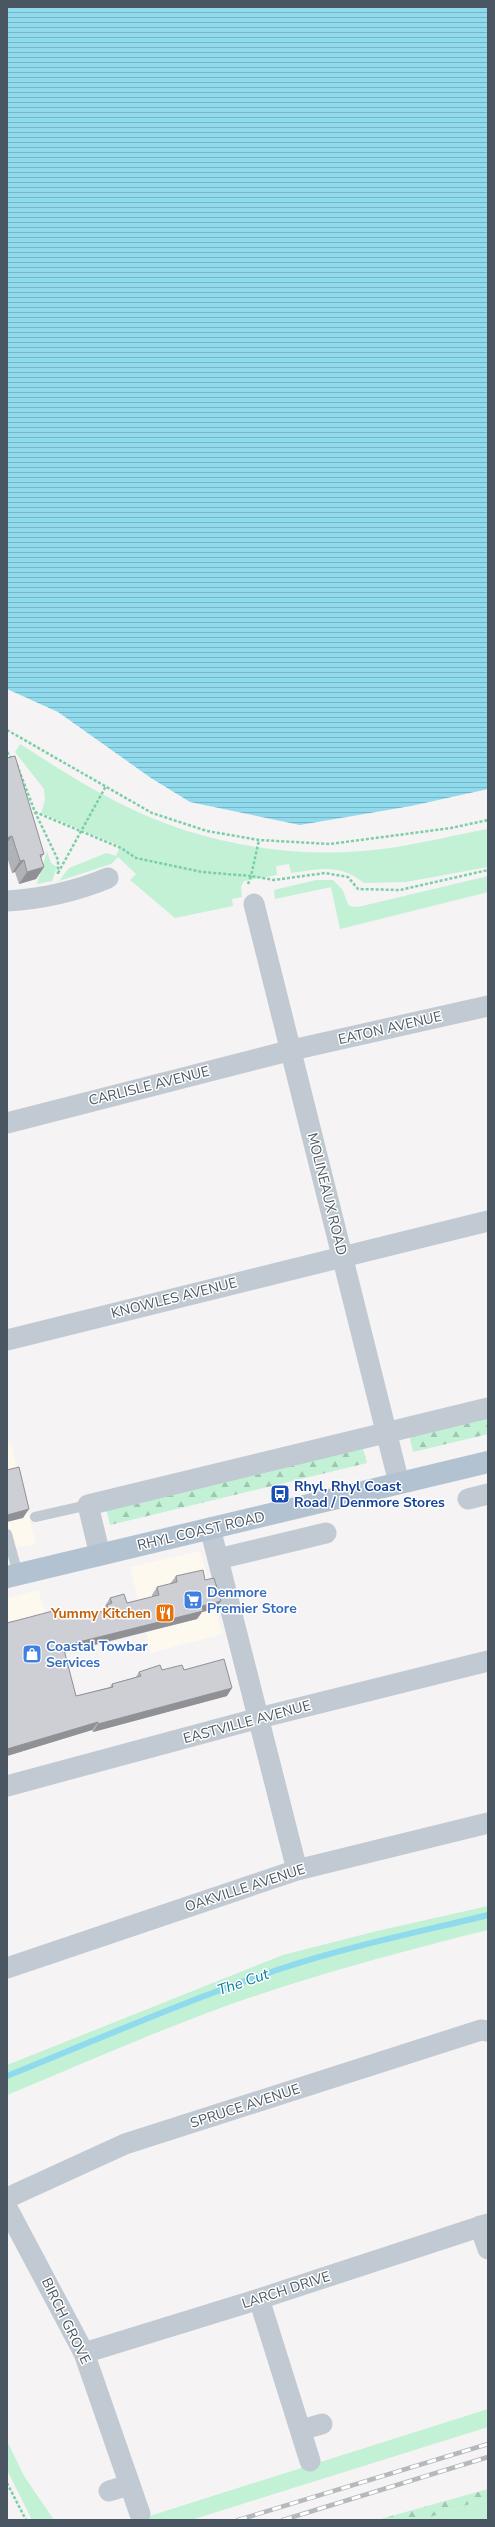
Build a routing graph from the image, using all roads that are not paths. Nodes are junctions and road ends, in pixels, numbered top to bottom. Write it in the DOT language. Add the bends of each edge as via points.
graph roads {
  1 [pos="108,878"];
  2 [pos="7,901"];
  3 [pos="254,904"];
  4 [pos="488,1006"];
  5 [pos="292,1050"];
  6 [pos="7,1123"];
  7 [pos="488,1221"];
  8 [pos="342,1257"];
  9 [pos="7,1340"];
  10 [pos="488,1408"];
  11 [pos="386,1434"];
  12 [pos="488,1462"];
  13 [pos="399,1483"];
  14 [pos="488,1494"];
  15 [pos="468,1499"];
  16 [pos="88,1505"];
  17 [pos="35,1517"];
  18 [pos="210,1528"];
  19 [pos="326,1533"];
  20 [pos="7,1534"];
  21 [pos="100,1555"];
  22 [pos="218,1559"];
  23 [pos="13,1576"];
  24 [pos="488,1661"];
  25 [pos="258,1718"];
  26 [pos="7,1786"];
  27 [pos="488,1823"];
  28 [pos="297,1870"];
  29 [pos="7,1968"];
  30 [pos="486,2030"];
  31 [pos="7,2198"];
  32 [pos="7,2208"];
  33 [pos="484,2225"];
  34 [pos="488,2249"];
  35 [pos="259,2299"];
  36 [pos="84,2353"];
  37 [pos="322,2424"];
  38 [pos="301,2430"];
  39 [pos="310,2461"];
  40 [pos="129,2485"];
  41 [pos="109,2491"];
  42 [pos="140,2514"];
  1 -- 2 [label="street" via="76,900 52,897"];
  3 -- 5 [label="street, MOLINEAUX ROAD"];
  4 -- 5 [label="street, EATON AVENUE"];
  5 -- 6 [label="street, CARLISLE AVENUE"];
  5 -- 8 [label="street, MOLINEAUX ROAD"];
  7 -- 8 [label="street, KNOWLES AVENUE"];
  8 -- 9 [label="street, KNOWLES AVENUE"];
  8 -- 11 [label="street, MOLINEAUX ROAD"];
  10 -- 11 [label="street"];
  11 -- 13 [label="street, MOLINEAUX ROAD"];
  11 -- 16 [label="street"];
  12 -- 13 [label="main road, RHYL COAST ROAD"];
  13 -- 18 [label="main road, RHYL COAST ROAD"];
  14 -- 15 [label="street"];
  16 -- 17 [label="lane"];
  16 -- 21 [label="street"];
  18 -- 21 [label="main road, RHYL COAST ROAD"];
  18 -- 22 [label="street"];
  19 -- 22 [label="street"];
  20 -- 23 [label="lane"];
  21 -- 23 [label="main road, RHYL COAST ROAD"];
  22 -- 25 [label="street"];
  24 -- 25 [label="street, EASTVILLE AVENUE"];
  25 -- 26 [label="street, EASTVILLE AVENUE"];
  25 -- 28 [label="street"];
  27 -- 28 [label="street, OAKVILLE AVENUE"];
  28 -- 29 [label="street, OAKVILLE AVENUE"];
  30 -- 31 [label="street, SPRUCE AVENUE" via="125,2144"];
  32 -- 36 [label="street, BIRCH GROVE"];
  33 -- 34 [label="street"];
  33 -- 35 [label="street, LARCH DRIVE"];
  35 -- 36 [label="street, LARCH DRIVE"];
  35 -- 38 [label="street"];
  36 -- 40 [label="street, BIRCH GROVE"];
  37 -- 38 [label="street"];
  38 -- 39 [label="street"];
  40 -- 41 [label="street"];
  40 -- 42 [label="street, BIRCH GROVE"];
}
